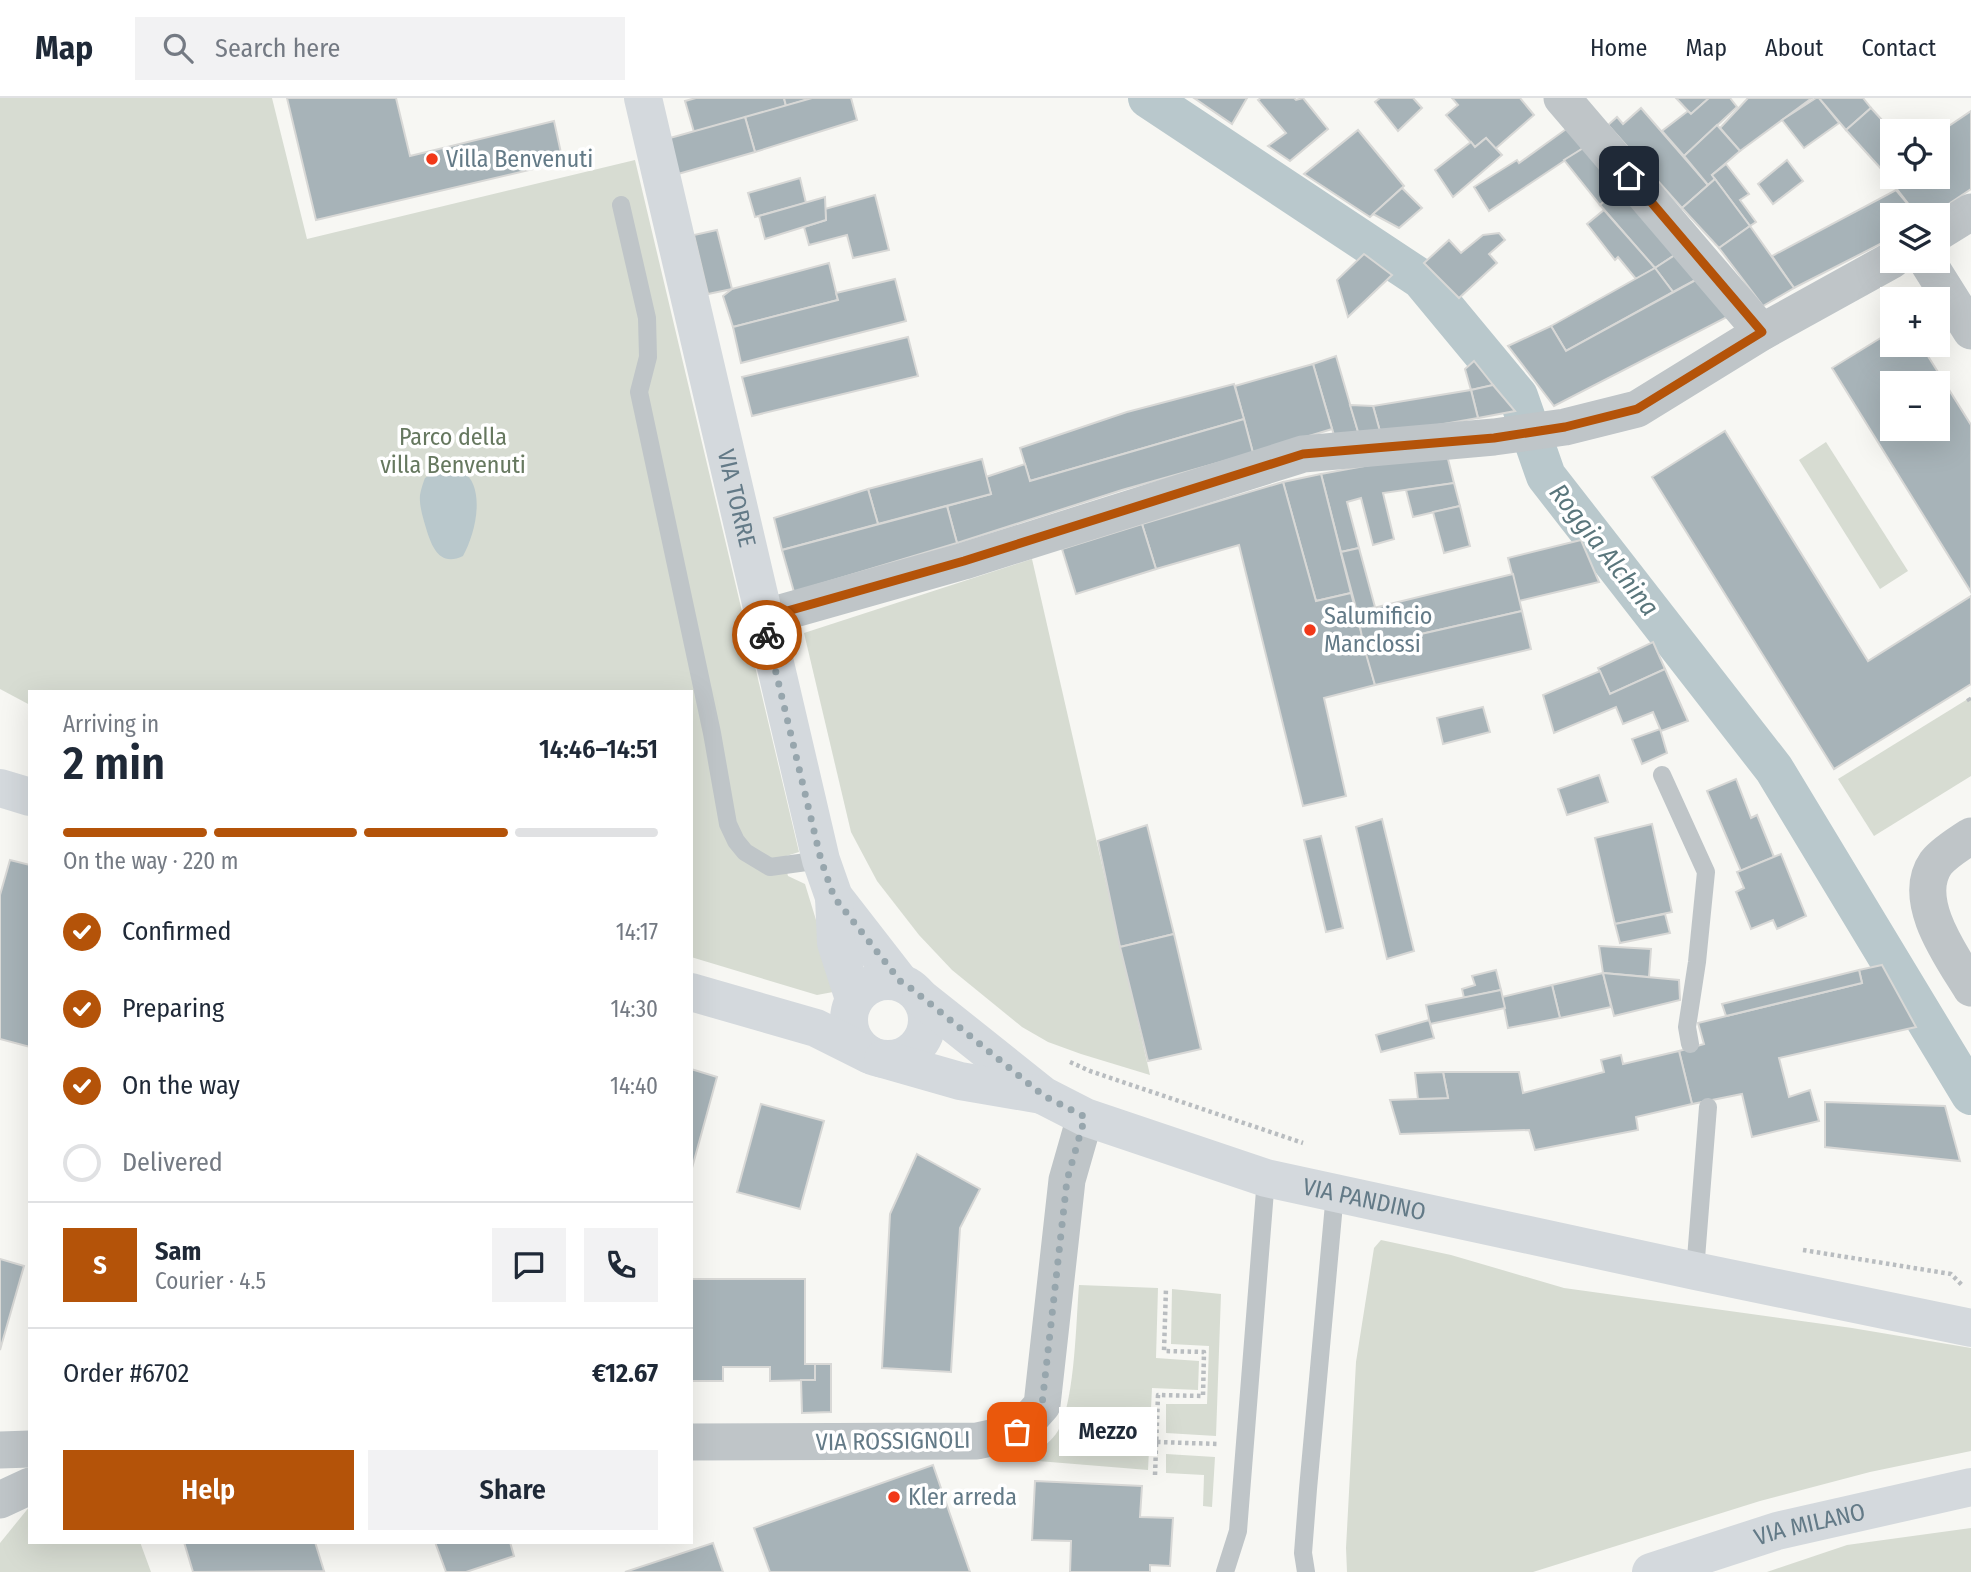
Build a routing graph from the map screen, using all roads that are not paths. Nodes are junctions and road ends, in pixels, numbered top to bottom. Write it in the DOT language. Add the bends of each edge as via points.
graph roads {
  1 [pos="643,98"];
  2 [pos="1562,98"];
  3 [pos="621,205"];
  4 [pos="1971,212"];
  5 [pos="1950,225"];
  6 [pos="1880,267"];
  7 [pos="1935,273"];
  8 [pos="1971,331"];
  9 [pos="1762,332"];
  10 [pos="763,618"];
  11 [pos="1662,775"];
  12 [pos="0,788"];
  13 [pos="28,795"];
  14 [pos="1971,836"];
  15 [pos="821,860"];
  16 [pos="834,897"];
  17 [pos="1971,988"];
  18 [pos="911,990"];
  19 [pos="693,993"];
  20 [pos="852,1005"];
  21 [pos="816,1028"];
  22 [pos="1690,1044"];
  23 [pos="876,1058"];
  24 [pos="1044,1096"];
  25 [pos="1708,1107"];
  26 [pos="1085,1117"];
  27 [pos="1266,1178"];
  28 [pos="1335,1193"];
  29 [pos="1695,1271"];
  30 [pos="1971,1328"];
  31 [pos="693,1442"];
  32 [pos="28,1449"];
  33 [pos="0,1450"];
  34 [pos="1971,1487"];
  35 [pos="1225,1572"];
  36 [pos="1306,1572"];
  37 [pos="1651,1572"];
  1 -- 10 [label="street, VIA TORRE"];
  2 -- 9 [label="street"];
  3 -- 15 [label="lane" via="647,317 648,357 639,392 728,824 745,852 770,867"];
  4 -- 5 [label="street"];
  6 -- 9 [label="street"];
  7 -- 8 [label="street"];
  9 -- 10 [label="street" via="1637,409 1494,438 1303,454 964,561"];
  10 -- 15 [label="street, VIA TORRE"];
  11 -- 22 [label="lane" via="1706,872 1687,1027"];
  12 -- 13 [label="street"];
  14 -- 17 [label="street" via="1936,863 1926,891 1939,935"];
  15 -- 16 [label="street, VIA TORRE"];
  16 -- 18 [label="street, VIA TORRE"];
  16 -- 20 [label="street, VIA TORRE" via="836,943"];
  18 -- 20 [label="street" via="887,980 874,983 863,989"];
  18 -- 23 [label="street" via="927,1010 925,1035 908,1054"];
  18 -- 24 [label="street, VIA PANDINO"];
  19 -- 21 [label="street, VIA PANDINO"];
  20 -- 21 [label="street"];
  20 -- 23 [label="street" via="852,1037"];
  21 -- 23 [label="street, VIA PANDINO"];
  23 -- 24 [label="street, VIA PANDINO" via="960,1081"];
  24 -- 26 [label="street, VIA PANDINO"];
  25 -- 29 [label="lane"];
  26 -- 27 [label="street, VIA PANDINO"];
  26 -- 31 [label="street, VIA ROSSIGNOLI" via="1067,1180 1042,1405 1017,1432 977,1441"];
  27 -- 28 [label="street, VIA PANDINO"];
  27 -- 35 [label="lane" via="1238,1531"];
  28 -- 29 [label="street, VIA PANDINO"];
  28 -- 36 [label="lane" via="1303,1553"];
  29 -- 30 [label="street, VIA PANDINO"];
  32 -- 33 [label="street"];
  34 -- 37 [label="street, VIA MILANO" via="1777,1531"];
}
